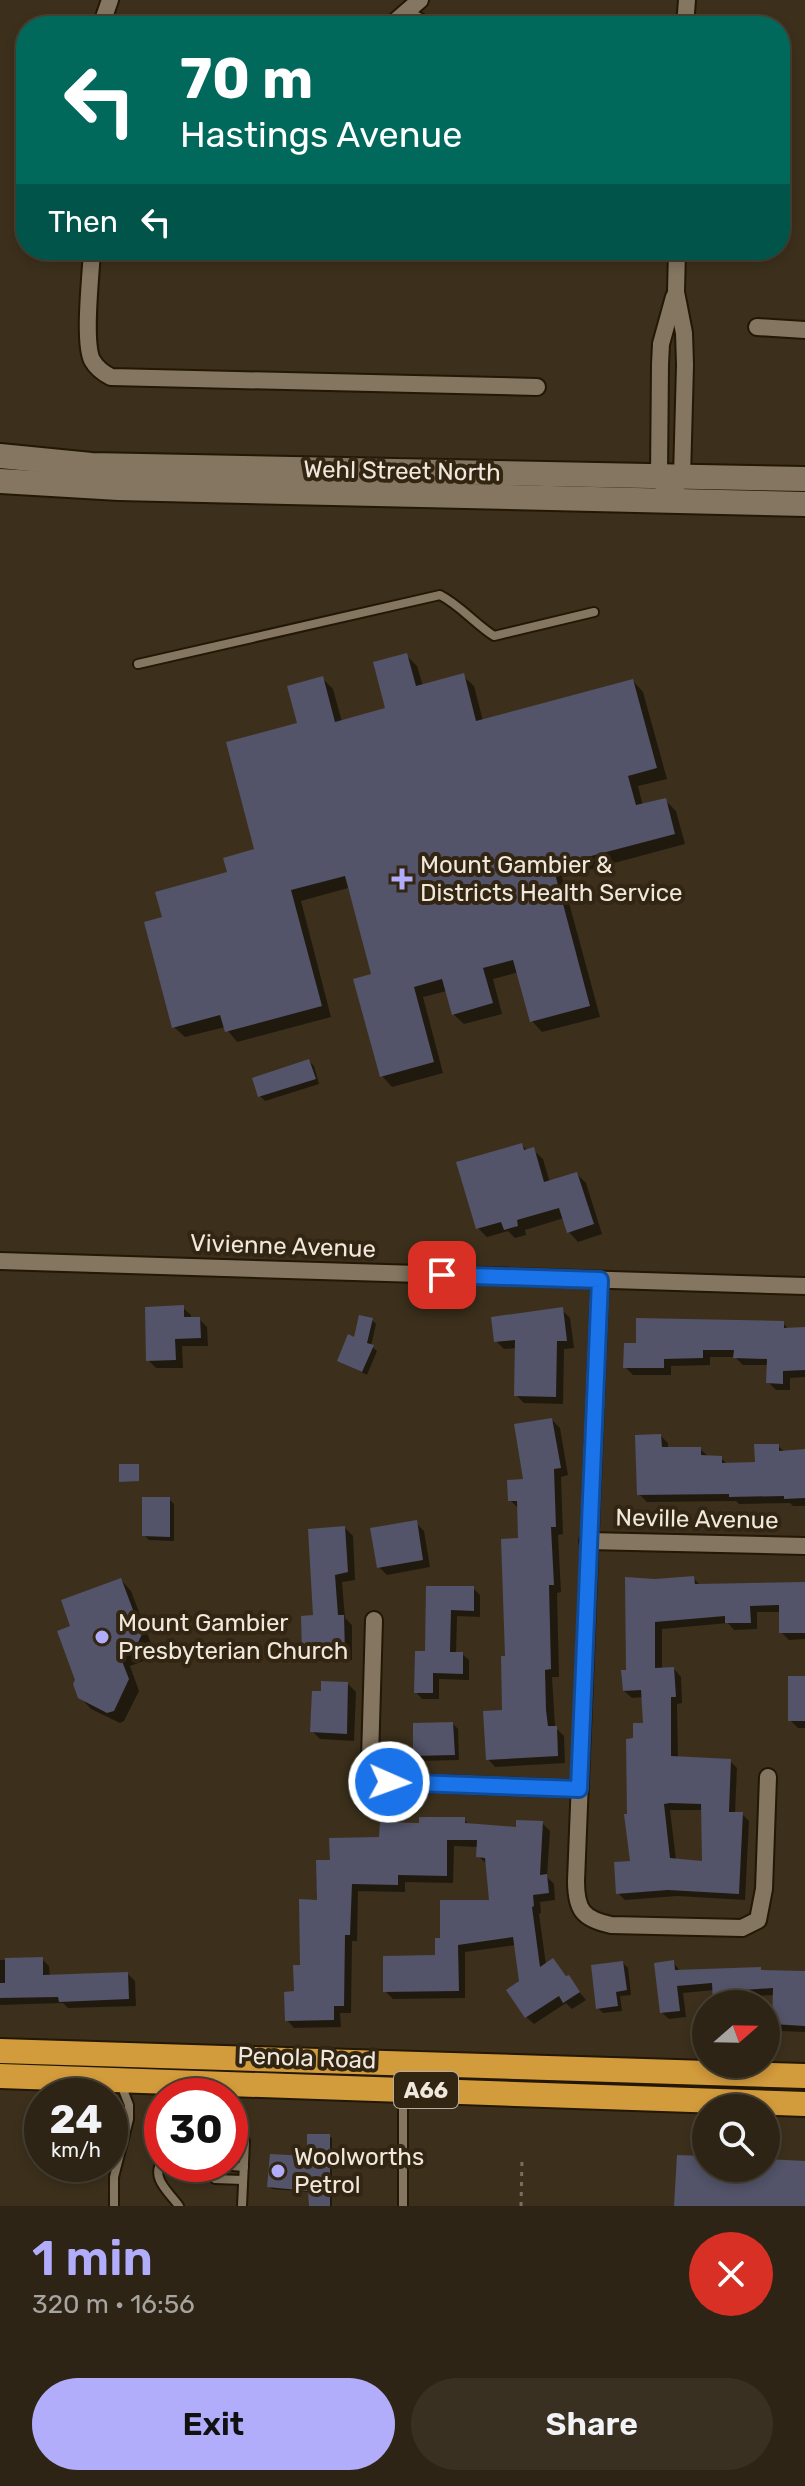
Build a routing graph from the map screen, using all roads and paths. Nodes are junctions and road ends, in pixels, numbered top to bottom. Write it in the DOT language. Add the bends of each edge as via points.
graph roads {
  1 [pos="420,0"];
  2 [pos="405,14"];
  3 [pos="402,16"];
  4 [pos="409,16"];
  5 [pos="92,260"];
  6 [pos="677,260"];
  7 [pos="676,292"];
  8 [pos="757,327"];
  9 [pos="805,330"];
  10 [pos="537,387"];
  11 [pos="0,456"];
  12 [pos="670,476"];
  13 [pos="805,479"];
  14 [pos="0,481"];
  15 [pos="669,500"];
  16 [pos="805,504"];
  17 [pos="594,612"];
  18 [pos="138,664"];
  19 [pos="0,1261"];
  20 [pos="600,1280"];
  21 [pos="805,1286"];
  22 [pos="588,1541"];
  23 [pos="805,1546"];
  24 [pos="374,1620"];
  25 [pos="768,1777"];
  26 [pos="579,1789"];
  27 [pos="0,2051"];
  28 [pos="692,2075"];
  29 [pos="780,2075"];
  30 [pos="0,2076"];
  31 [pos="805,2076"];
  32 [pos="404,2077"];
  33 [pos="48,2078"];
  34 [pos="772,2078"];
  35 [pos="128,2081"];
  36 [pos="805,2086"];
  37 [pos="128,2102"];
  38 [pos="805,2104"];
  39 [pos="128,2123"];
  40 [pos="522,2159"];
  41 [pos="114,2182"];
  42 [pos="161,2182"];
  43 [pos="243,2182"];
  44 [pos="114,2206"];
  45 [pos="179,2206"];
  46 [pos="242,2206"];
  47 [pos="403,2206"];
  48 [pos="521,2206"];
  1 -- 2 [label="street"];
  2 -- 3 [label="street"];
  2 -- 4 [label="street"];
  5 -- 10 [label="street" via="91,359 111,377"];
  6 -- 7 [label="street"];
  7 -- 12 [label="street" via="684,333"];
  7 -- 12 [label="street" via="660,354"];
  8 -- 9 [label="street"];
  11 -- 12 [label="street, Wehl Street North" via="91,465"];
  12 -- 13 [label="street, Wehl Street North"];
  12 -- 15 [label="street"];
  14 -- 15 [label="street, Wehl Street North"];
  15 -- 16 [label="street, Wehl Street North"];
  17 -- 18 [label="lane" via="494,636 440,595"];
  19 -- 20 [label="street, Vivienne Avenue"];
  20 -- 21 [label="street, Vivienne Avenue"];
  20 -- 22 [label="street"];
  22 -- 23 [label="street, Neville Avenue"];
  22 -- 26 [label="street"];
  24 -- 26 [label="street" via="370,1752 378,1777 389,1782"];
  25 -- 26 [label="street" via="763,1903 758,1920 742,1928 611,1925 584,1915 576,1896"];
  27 -- 32 [label="highway, Penola Road / A66"];
  28 -- 32 [label="highway, Penola Road / A66"];
  29 -- 31 [label="highway, Penola Road / A66"];
  30 -- 33 [label="highway, Penola Road / A66"];
  32 -- 35 [label="highway, Penola Road / A66"];
  32 -- 38 [label="highway, Penola Road / A66"];
  32 -- 47 [label="lane"];
  34 -- 36 [label="lane"];
  37 -- 39 [label="lane"];
  40 -- 48 [label="path"];
  41 -- 44 [label="lane"];
  42 -- 45 [label="lane"];
  43 -- 46 [label="lane"];
}
